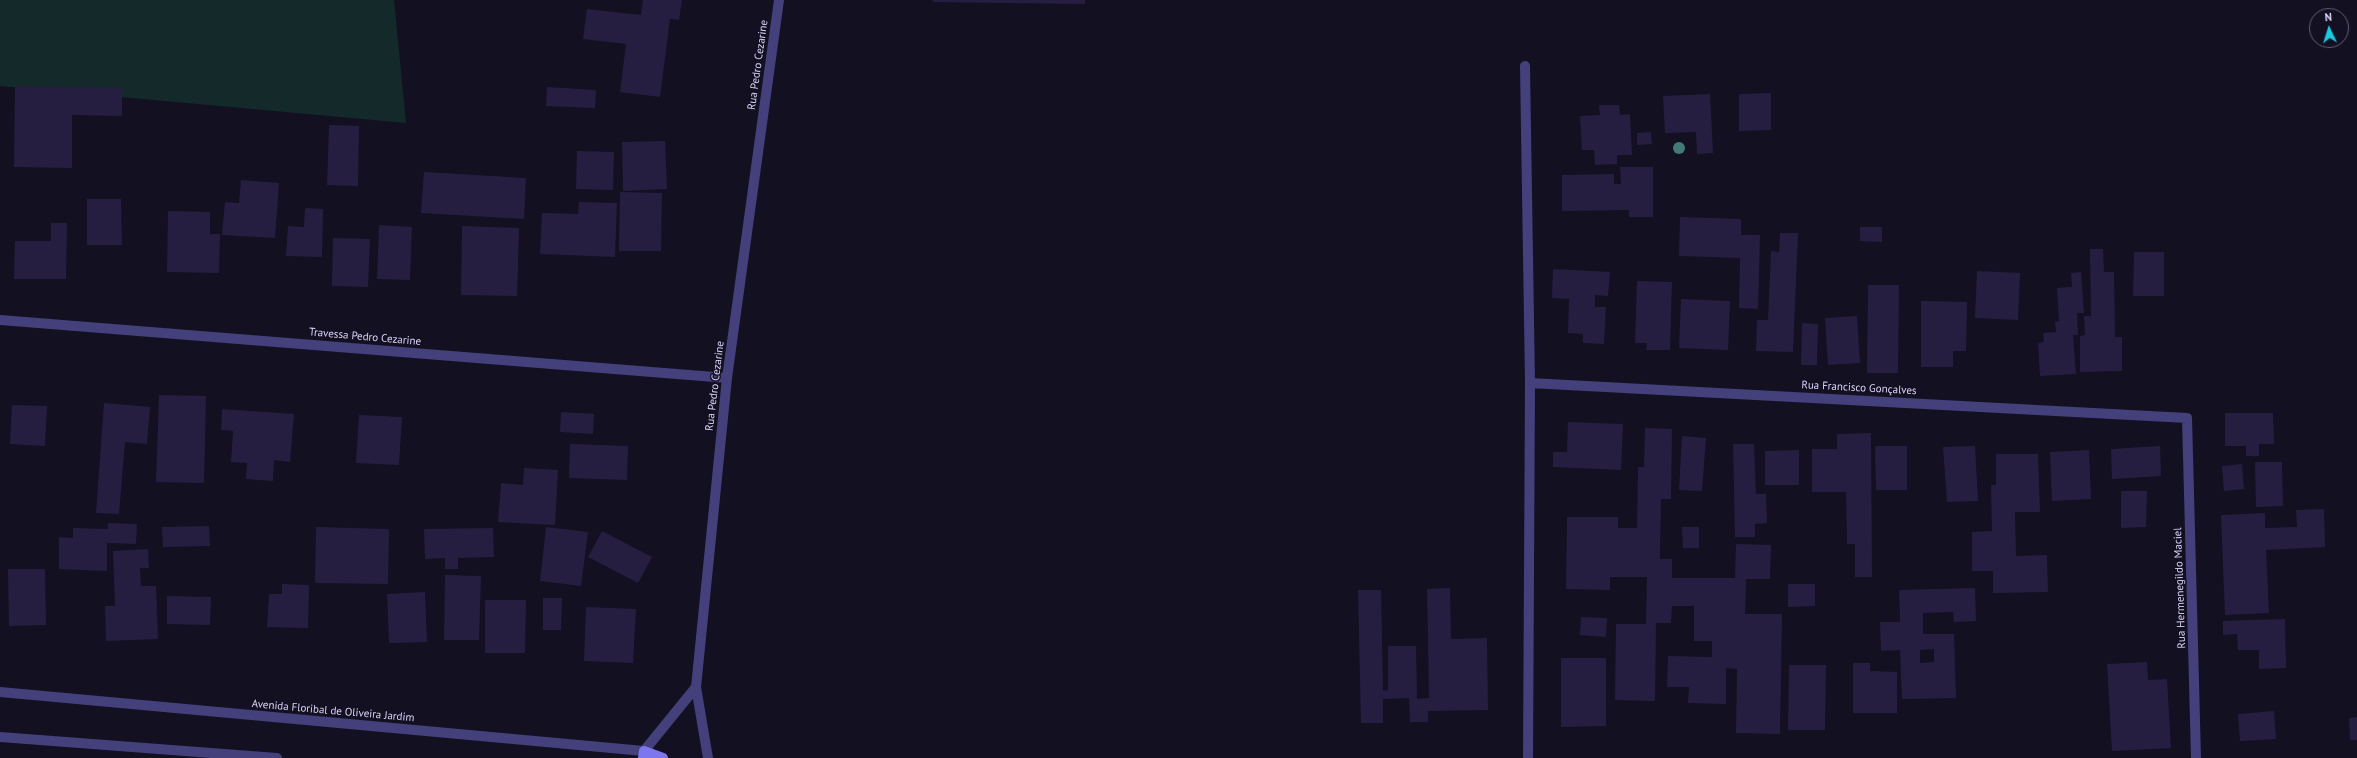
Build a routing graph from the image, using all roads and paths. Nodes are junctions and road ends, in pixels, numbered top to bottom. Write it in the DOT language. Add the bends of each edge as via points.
graph roads {
  1 [pos="778,0"];
  2 [pos="1525,66"];
  3 [pos="0,320"];
  4 [pos="727,378"];
  5 [pos="1530,383"];
  6 [pos="2187,418"];
  7 [pos="696,687"];
  8 [pos="0,692"];
  9 [pos="0,737"];
  10 [pos="644,755"];
  11 [pos="277,758"];
  12 [pos="662,758"];
  13 [pos="708,758"];
  14 [pos="1528,758"];
  15 [pos="2196,758"];
  1 -- 4 [label="street, Rua Pedro Cezarine"];
  2 -- 5 [label="street"];
  3 -- 4 [label="street, Travessa Pedro Cezarine"];
  4 -- 7 [label="street, Rua Pedro Cezarine"];
  5 -- 6 [label="street, Rua Francisco Gonçalves"];
  5 -- 14 [label="street"];
  6 -- 15 [label="street, Rua Hermenegildo Maciel"];
  7 -- 10 [label="street"];
  7 -- 13 [label="street, Rua Pedro Cezarine"];
  8 -- 10 [label="street, Avenida Floribal de Oliveira Jardim"];
  9 -- 11 [label="street"];
  10 -- 12 [label="street, Avenida Floribal de Oliveira Jardim"];
}
